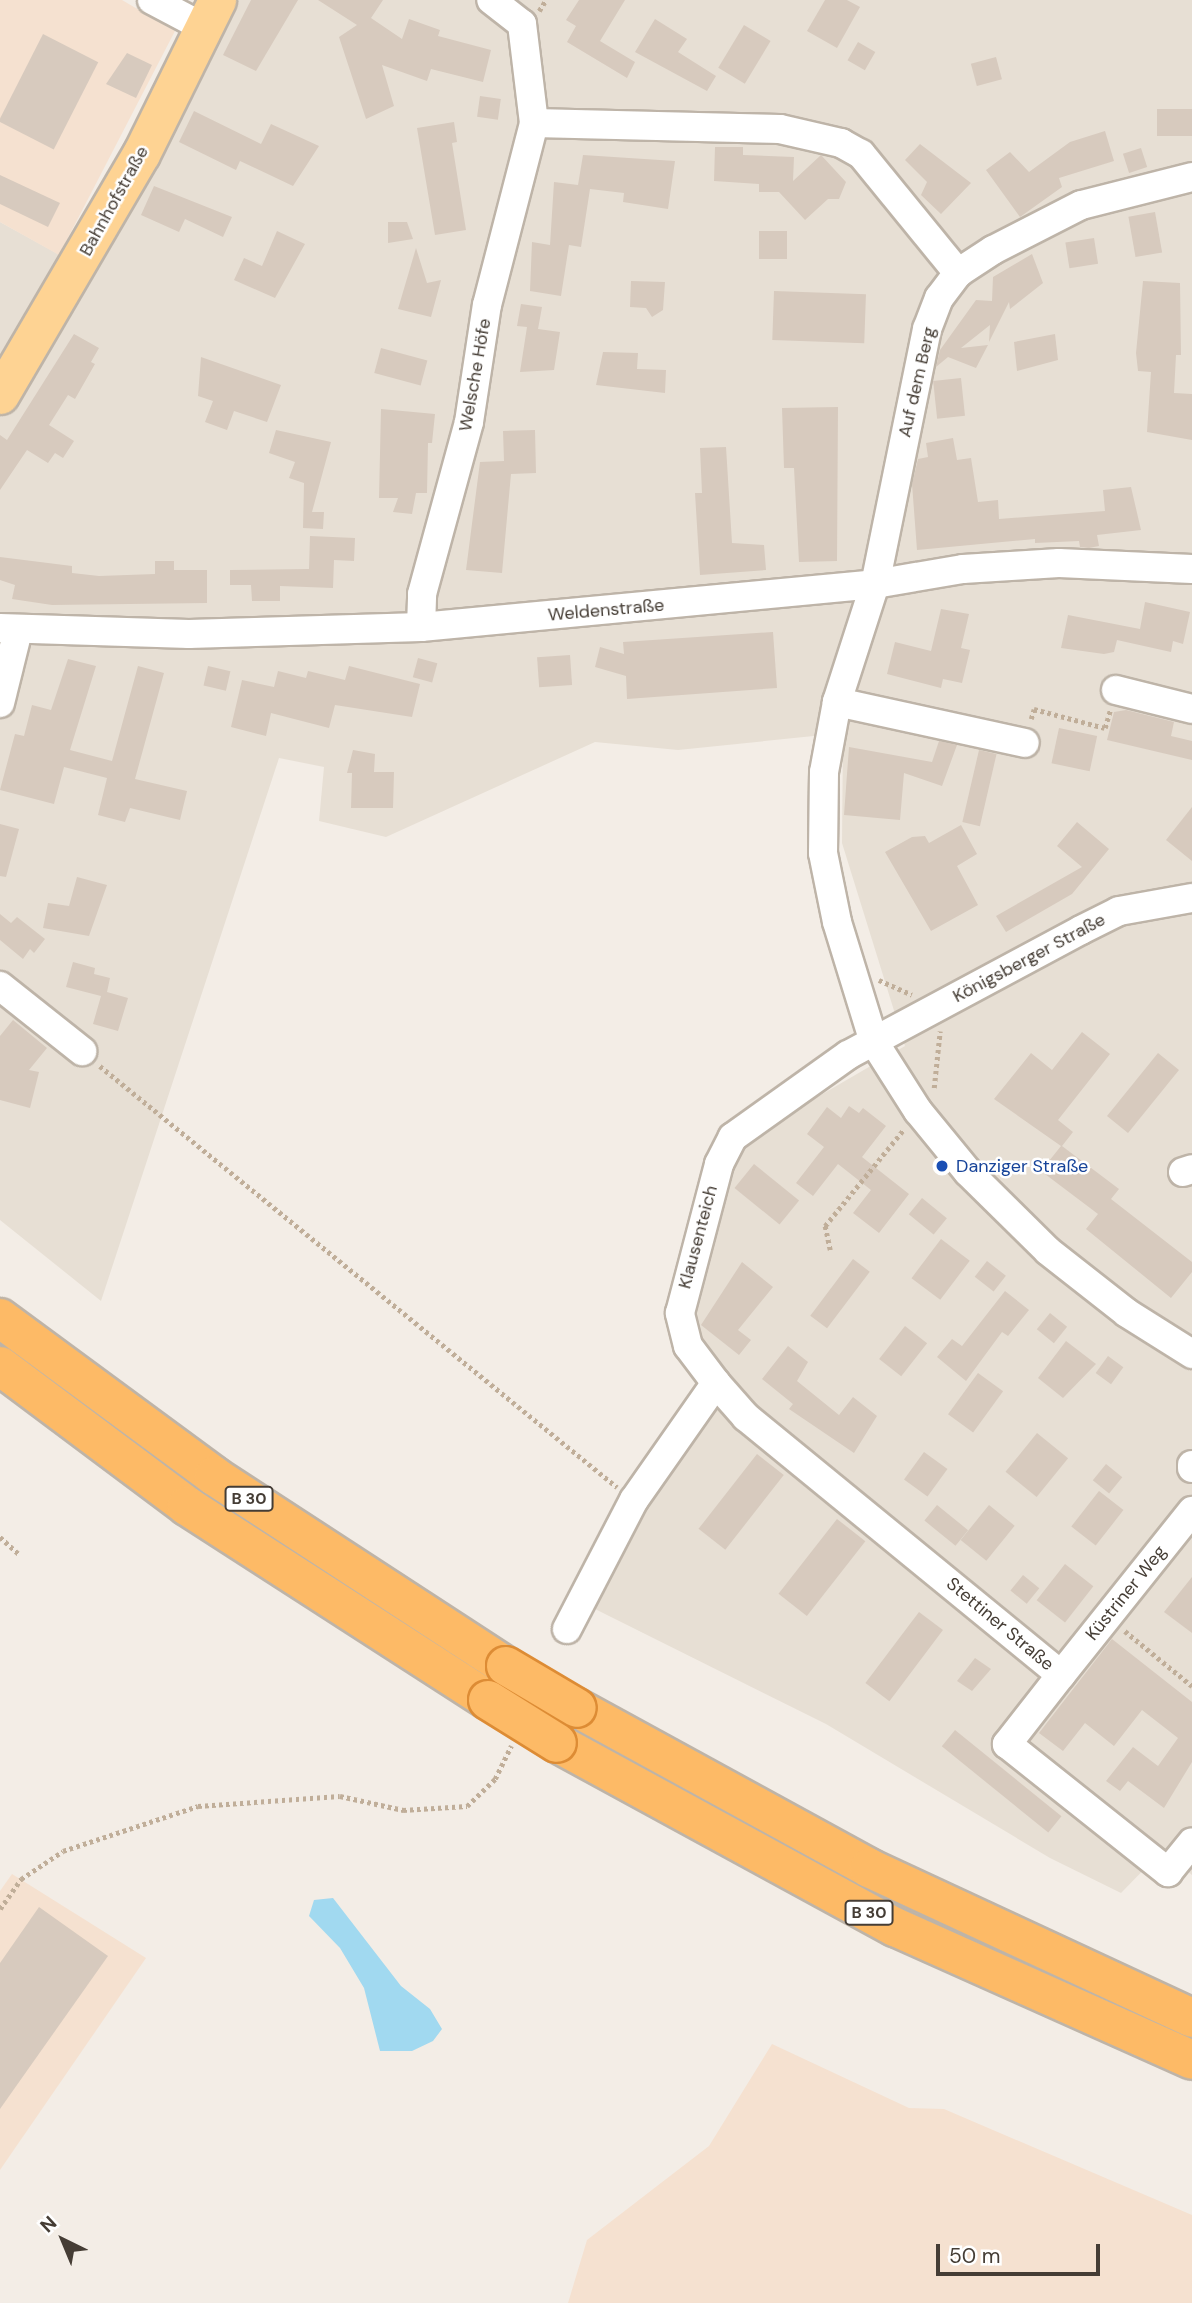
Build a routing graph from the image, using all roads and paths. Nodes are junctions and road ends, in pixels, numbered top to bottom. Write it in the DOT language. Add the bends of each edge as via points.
graph roads {
  1 [pos="152,0"];
  2 [pos="491,0"];
  3 [pos="210,14"];
  4 [pos="534,123"];
  5 [pos="1192,177"];
  6 [pos="958,273"];
  7 [pos="0,395"];
  8 [pos="1192,569"];
  9 [pos="876,584"];
  10 [pos="421,627"];
  11 [pos="6,633"];
  12 [pos="1116,690"];
  13 [pos="837,702"];
  14 [pos="0,703"];
  15 [pos="1192,709"];
  16 [pos="1025,743"];
  17 [pos="1192,898"];
  18 [pos="0,986"];
  19 [pos="874,1042"];
  20 [pos="82,1051"];
  21 [pos="918,1111"];
  22 [pos="830,1250"];
  23 [pos="0,1318"];
  24 [pos="1192,1354"];
  25 [pos="0,1366"];
  26 [pos="716,1383"];
  27 [pos="634,1500"];
  28 [pos="1192,1511"];
  29 [pos="0,1537"];
  30 [pos="19,1554"];
  31 [pos="1107,1616"];
  32 [pos="567,1629"];
  33 [pos="1061,1675"];
  34 [pos="1192,1686"];
  35 [pos="513,1741"];
  36 [pos="1192,1842"];
  37 [pos="0,1909"];
  38 [pos="1192,2018"];
  39 [pos="1192,2060"];
  1 -- 3 [label="street"];
  2 -- 4 [label="street, Welsche Höfe" via="522,24"];
  3 -- 7 [label="main road, Bahnhofstraße" via="141,154"];
  4 -- 6 [label="street" via="780,129 829,138 861,154"];
  4 -- 10 [label="street, Welsche Höfe" via="487,305 469,422 422,594"];
  5 -- 6 [label="street, Auf dem Berg" via="1081,205"];
  6 -- 9 [label="street, Auf dem Berg" via="940,298 927,329"];
  8 -- 9 [label="street, Weldenstraße" via="1059,563 963,569"];
  9 -- 10 [label="street, Weldenstraße"];
  9 -- 13 [label="street"];
  10 -- 11 [label="street, Weldenstraße" via="189,634"];
  11 -- 14 [label="street"];
  12 -- 15 [label="street"];
  12 -- 16 [label="path" via="1105,729 1034,709"];
  13 -- 16 [label="street"];
  13 -- 19 [label="street" via="824,772 823,853 836,922"];
  17 -- 19 [label="street, Königsberger Straße" via="1119,911"];
  18 -- 20 [label="street"];
  19 -- 21 [label="street"];
  19 -- 26 [label="street, Klausenteich" via="753,1118 733,1137 719,1164 680,1313 688,1346"];
  20 -- 27 [label="path"];
  21 -- 22 [label="path" via="825,1226"];
  21 -- 24 [label="street" via="968,1172 1048,1251 1127,1313"];
  23 -- 38 [label="highway, B 30, bridge" via="214,1476 506,1667 869,1868"];
  25 -- 39 [label="highway, B 30, bridge" via="187,1506 557,1743 895,1927"];
  26 -- 27 [label="street"];
  26 -- 33 [label="street, Stettiner Straße" via="746,1417"];
  27 -- 32 [label="street"];
  28 -- 31 [label="street, Küstriner Weg"];
  29 -- 30 [label="path"];
  31 -- 33 [label="street, Küstriner Weg"];
  31 -- 34 [label="path"];
  33 -- 36 [label="street, Stettiner Straße" via="1007,1744 1168,1872"];
  35 -- 37 [label="path" via="495,1779 467,1806 403,1810 340,1796 198,1805 63,1851 21,1879"];
}
